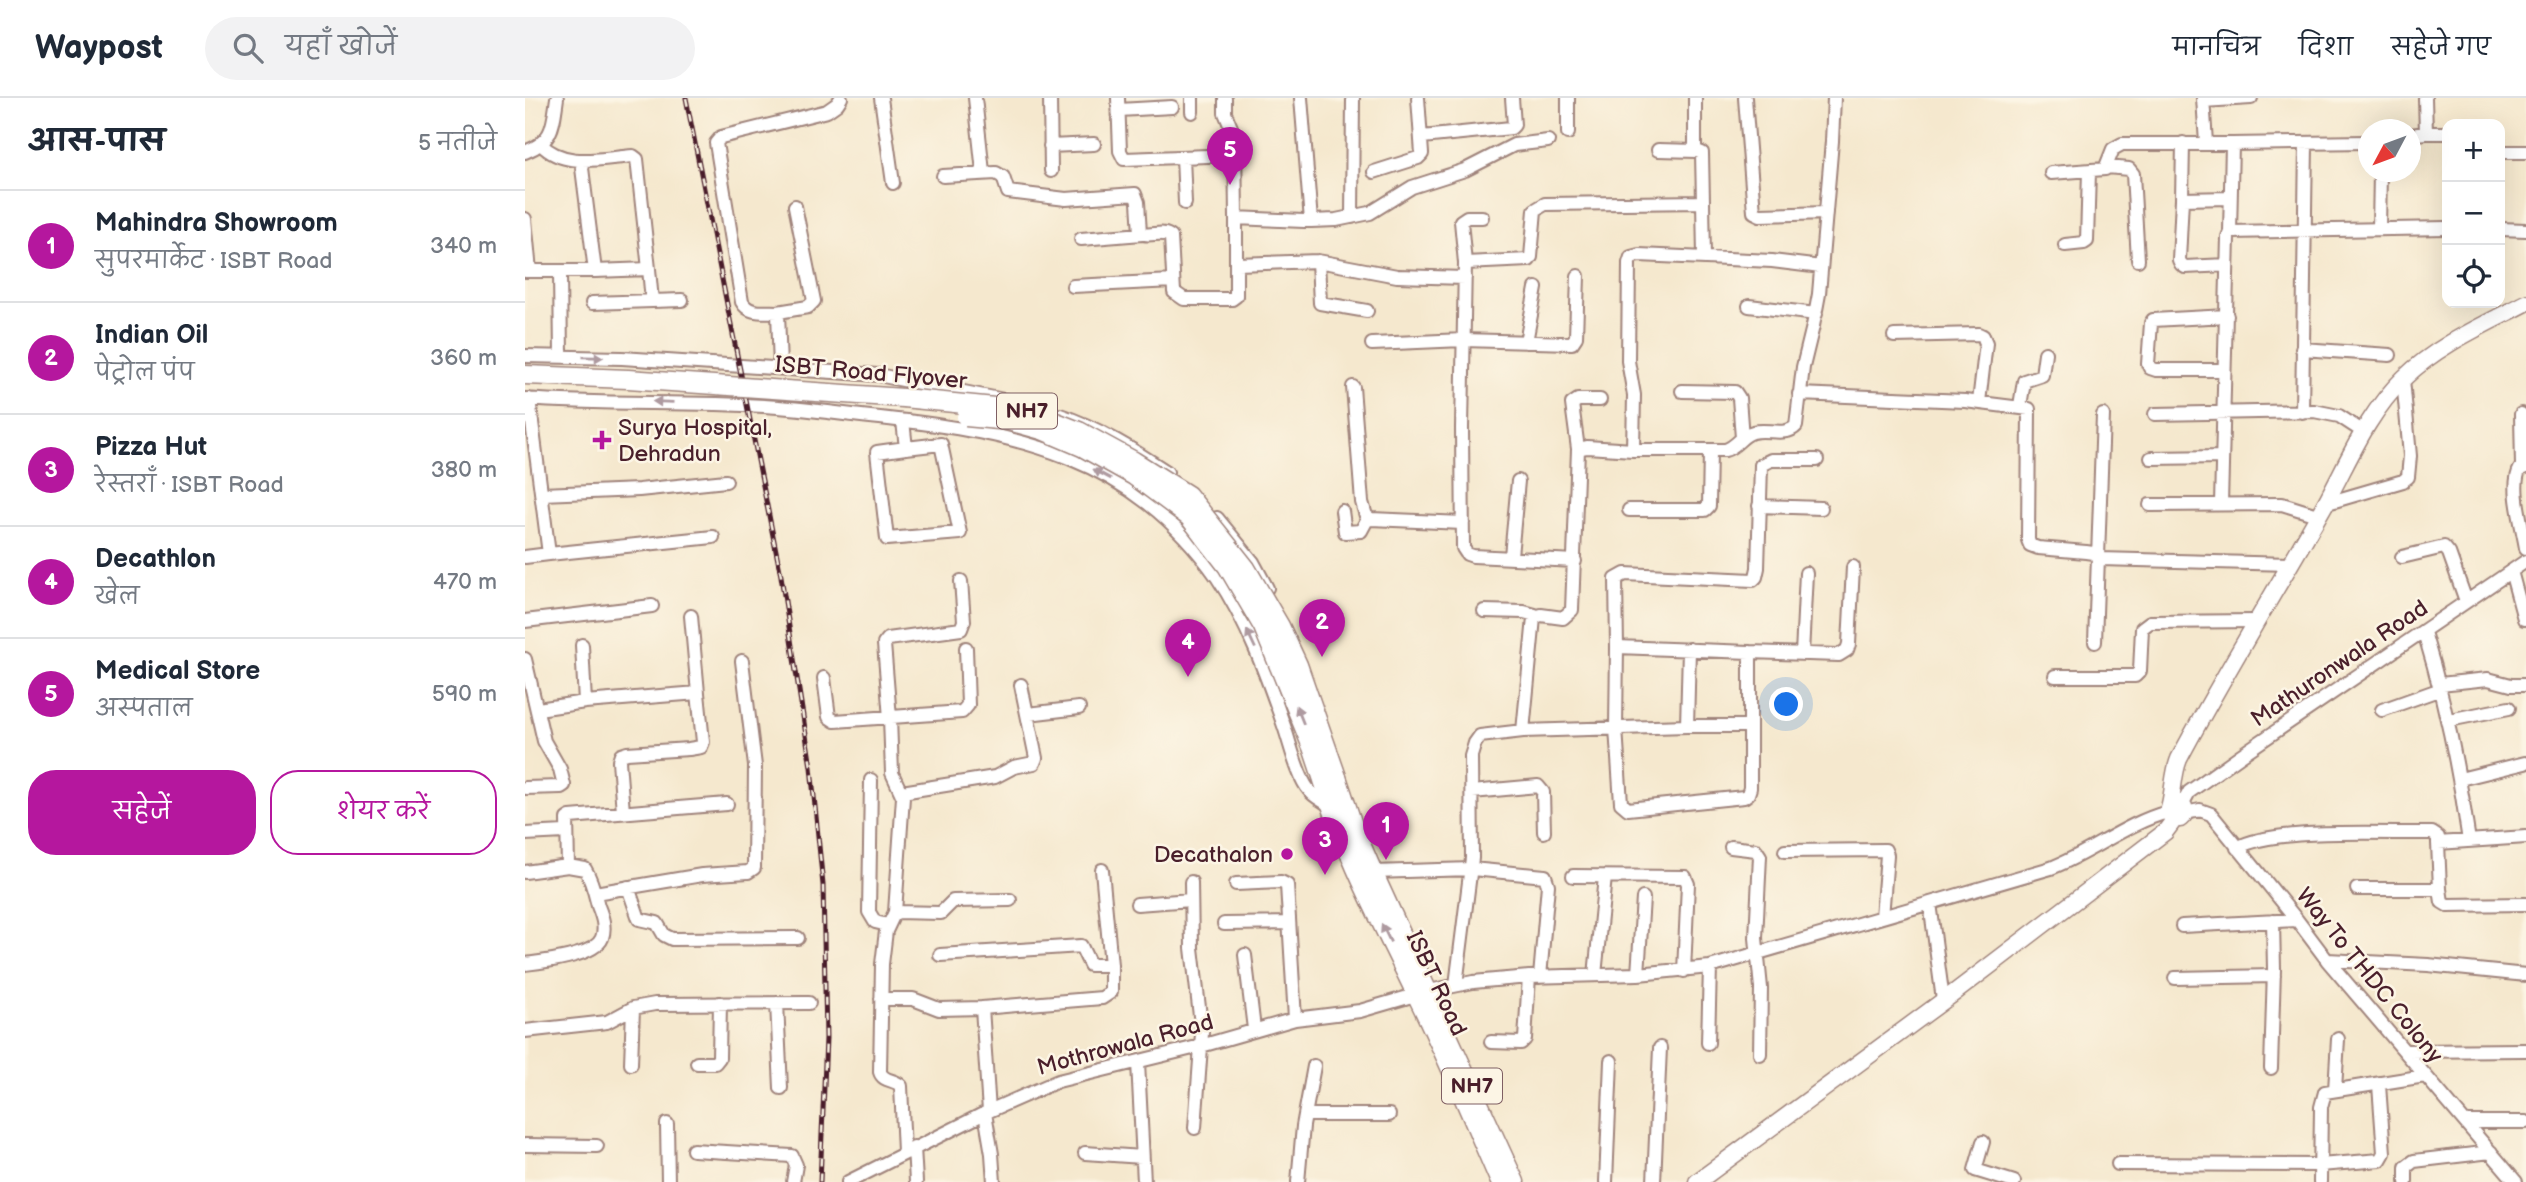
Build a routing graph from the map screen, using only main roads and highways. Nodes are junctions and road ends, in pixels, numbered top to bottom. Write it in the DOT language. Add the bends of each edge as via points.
graph roads {
  1 [pos="2526,303"];
  2 [pos="525,375"];
  3 [pos="526,394"];
  4 [pos="1333,789"];
  5 [pos="1423,993"];
  6 [pos="1500,1182"];
  7 [pos="1515,1182"];
  8 [pos="1697,1182"];
  1 -- 8 [label="main road" via="2457,340 2403,379 2362,431 2179,759 2173,775 2176,811 2165,832"];
  2 -- 4 [label="highway, ISBT Road Flyover / NH7, bridge" via="999,407 1026,410 1079,431 1188,495 1246,568 1297,665"];
  4 -- 3 [label="highway, ISBT Road Flyover / NH7, one-way, bridge" via="1263,626 1227,566 1189,517 1134,475 1082,447 1009,421 745,394"];
  4 -- 5 [label="highway, NH7"];
  5 -- 4 [label="highway, ISBT Road / NH7, one-way" via="1366,893"];
  5 -- 6 [label="highway, ISBT Road / NH7"];
  5 -- 7 [label="highway, NH7"];
}
